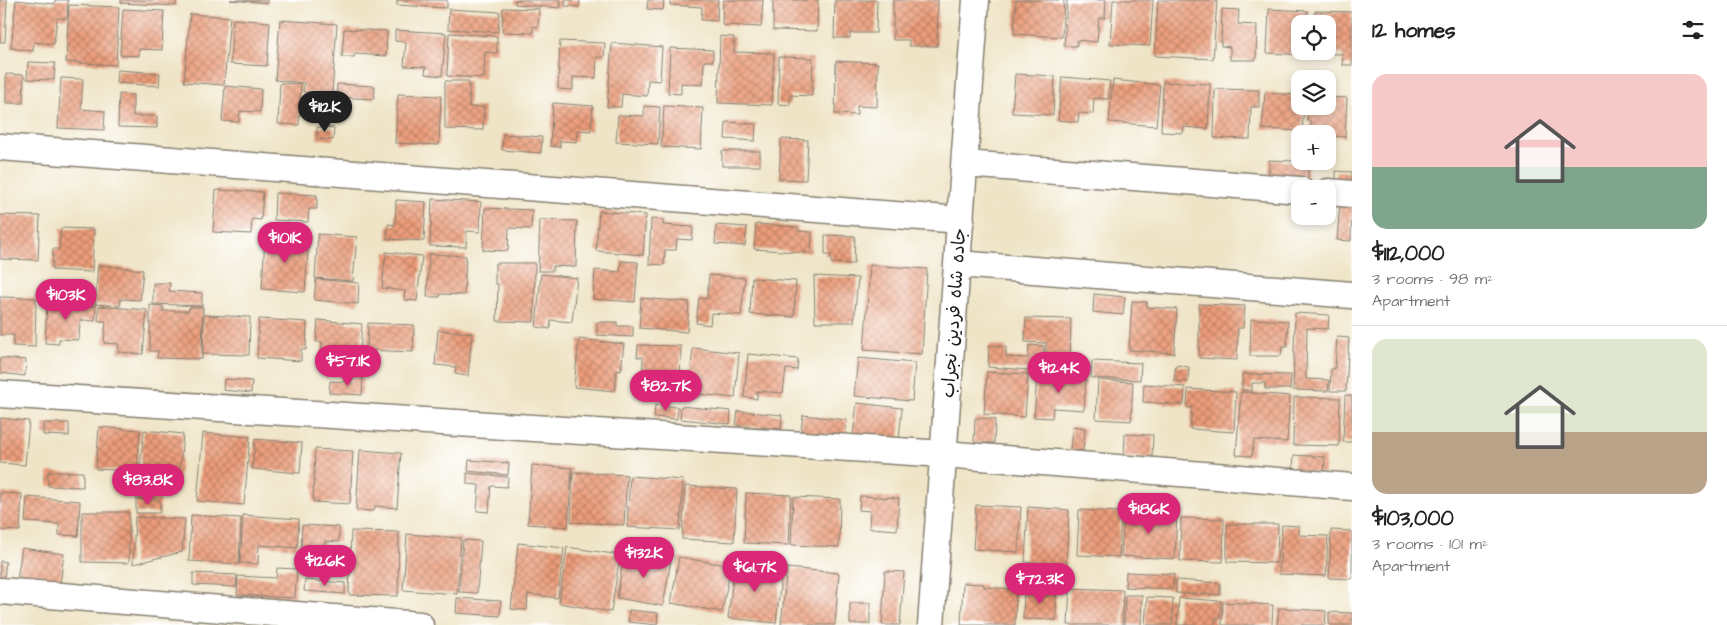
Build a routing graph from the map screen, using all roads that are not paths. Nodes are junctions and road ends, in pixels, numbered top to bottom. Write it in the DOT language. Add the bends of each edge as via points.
graph roads {
  1 [pos="976,0"];
  2 [pos="0,147"];
  3 [pos="965,164"];
  4 [pos="1291,189"];
  5 [pos="1336,193"];
  6 [pos="1352,194"];
  7 [pos="961,220"];
  8 [pos="958,264"];
  9 [pos="1352,295"];
  10 [pos="0,394"];
  11 [pos="944,454"];
  12 [pos="1352,487"];
  13 [pos="0,591"];
  14 [pos="420,625"];
  15 [pos="931,625"];
  1 -- 3 [label="street, جاده شاه فردین نجراب"];
  2 -- 7 [label="street"];
  3 -- 4 [label="street"];
  3 -- 7 [label="street, جاده شاه فردین نجراب"];
  5 -- 6 [label="street"];
  7 -- 8 [label="street, جاده شاه فردین نجراب"];
  8 -- 9 [label="street"];
  8 -- 11 [label="street, جاده شاه فردین نجراب"];
  10 -- 11 [label="street"];
  11 -- 12 [label="street"];
  11 -- 15 [label="street, جاده شاه فردین نجراب"];
  13 -- 14 [label="street"];
}
